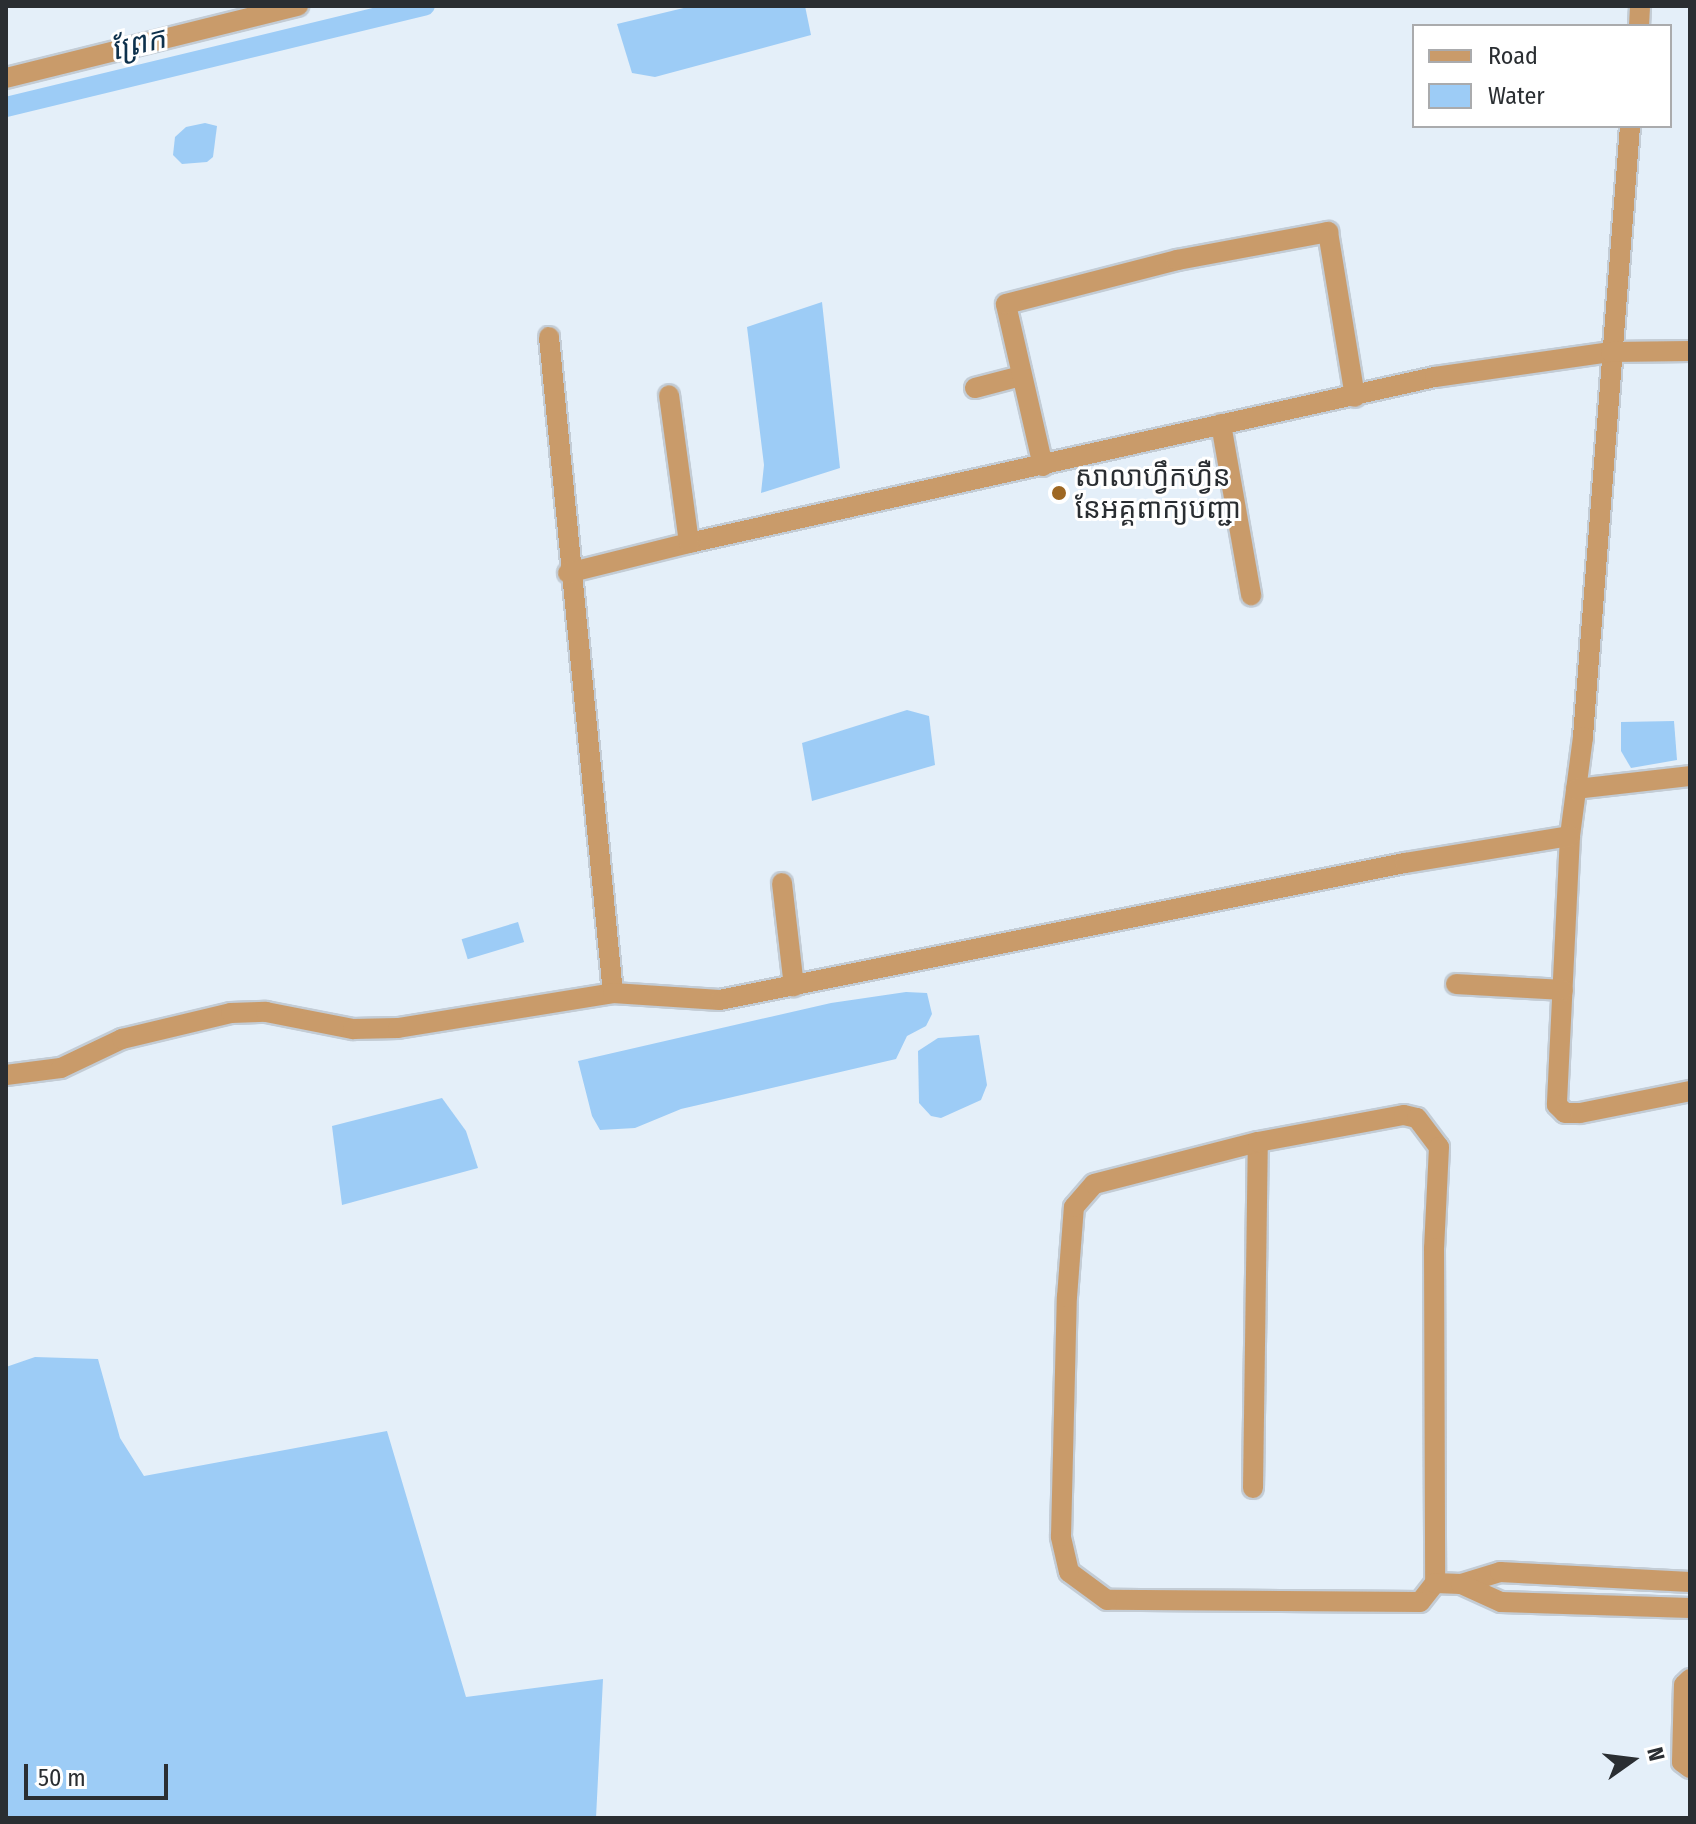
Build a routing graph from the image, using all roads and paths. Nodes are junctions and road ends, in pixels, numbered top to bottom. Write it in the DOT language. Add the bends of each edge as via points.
graph roads {
  1 [pos="298,6"];
  2 [pos="6,78"];
  3 [pos="1630,128"];
  4 [pos="549,337"];
  5 [pos="1690,351"];
  6 [pos="1611,352"];
  7 [pos="1021,376"];
  8 [pos="975,388"];
  9 [pos="669,395"];
  10 [pos="1355,397"];
  11 [pos="1221,424"];
  12 [pos="1043,466"];
  13 [pos="689,543"];
  14 [pos="568,573"];
  15 [pos="1251,595"];
  16 [pos="1690,776"];
  17 [pos="1576,789"];
  18 [pos="1570,836"];
  19 [pos="782,883"];
  20 [pos="1456,984"];
  21 [pos="794,986"];
  22 [pos="1563,990"];
  23 [pos="613,993"];
  24 [pos="6,1075"];
  25 [pos="1690,1091"];
  26 [pos="1258,1142"];
  27 [pos="1253,1488"];
  28 [pos="1690,1582"];
  29 [pos="1435,1583"];
  30 [pos="1461,1584"];
  31 [pos="1690,1608"];
  32 [pos="1690,1679"];
  33 [pos="1690,1768"];
  1 -- 2 [label="street"];
  3 -- 6 [label="street"];
  4 -- 14 [label="street"];
  5 -- 6 [label="street"];
  6 -- 10 [label="street" via="1518,362"];
  6 -- 17 [label="street"];
  7 -- 8 [label="street"];
  7 -- 10 [label="street" via="1004,309 1011,300 1321,231 1333,242"];
  7 -- 12 [label="street"];
  9 -- 13 [label="street"];
  10 -- 11 [label="street"];
  11 -- 12 [label="street"];
  11 -- 15 [label="street"];
  12 -- 13 [label="street"];
  13 -- 14 [label="street"];
  14 -- 23 [label="street"];
  16 -- 17 [label="street"];
  17 -- 18 [label="street"];
  18 -- 21 [label="street" via="1405,863"];
  18 -- 22 [label="street"];
  19 -- 21 [label="street"];
  20 -- 22 [label="street"];
  21 -- 23 [label="street" via="720,1000"];
  22 -- 25 [label="street" via="1557,1105 1565,1113"];
  23 -- 24 [label="street" via="398,1028 353,1029 266,1012 231,1013 122,1039 61,1068"];
  26 -- 27 [label="street"];
  26 -- 29 [label="street" via="1404,1115 1417,1118 1439,1147 1434,1248"];
  26 -- 29 [label="street" via="1110,1176 1094,1184 1074,1207 1061,1536 1069,1572 1107,1600 1420,1602"];
  28 -- 30 [label="street" via="1500,1572"];
  29 -- 30 [label="street"];
  30 -- 31 [label="street" via="1501,1602"];
  32 -- 33 [label="street" via="1684,1685 1682,1762"];
}
